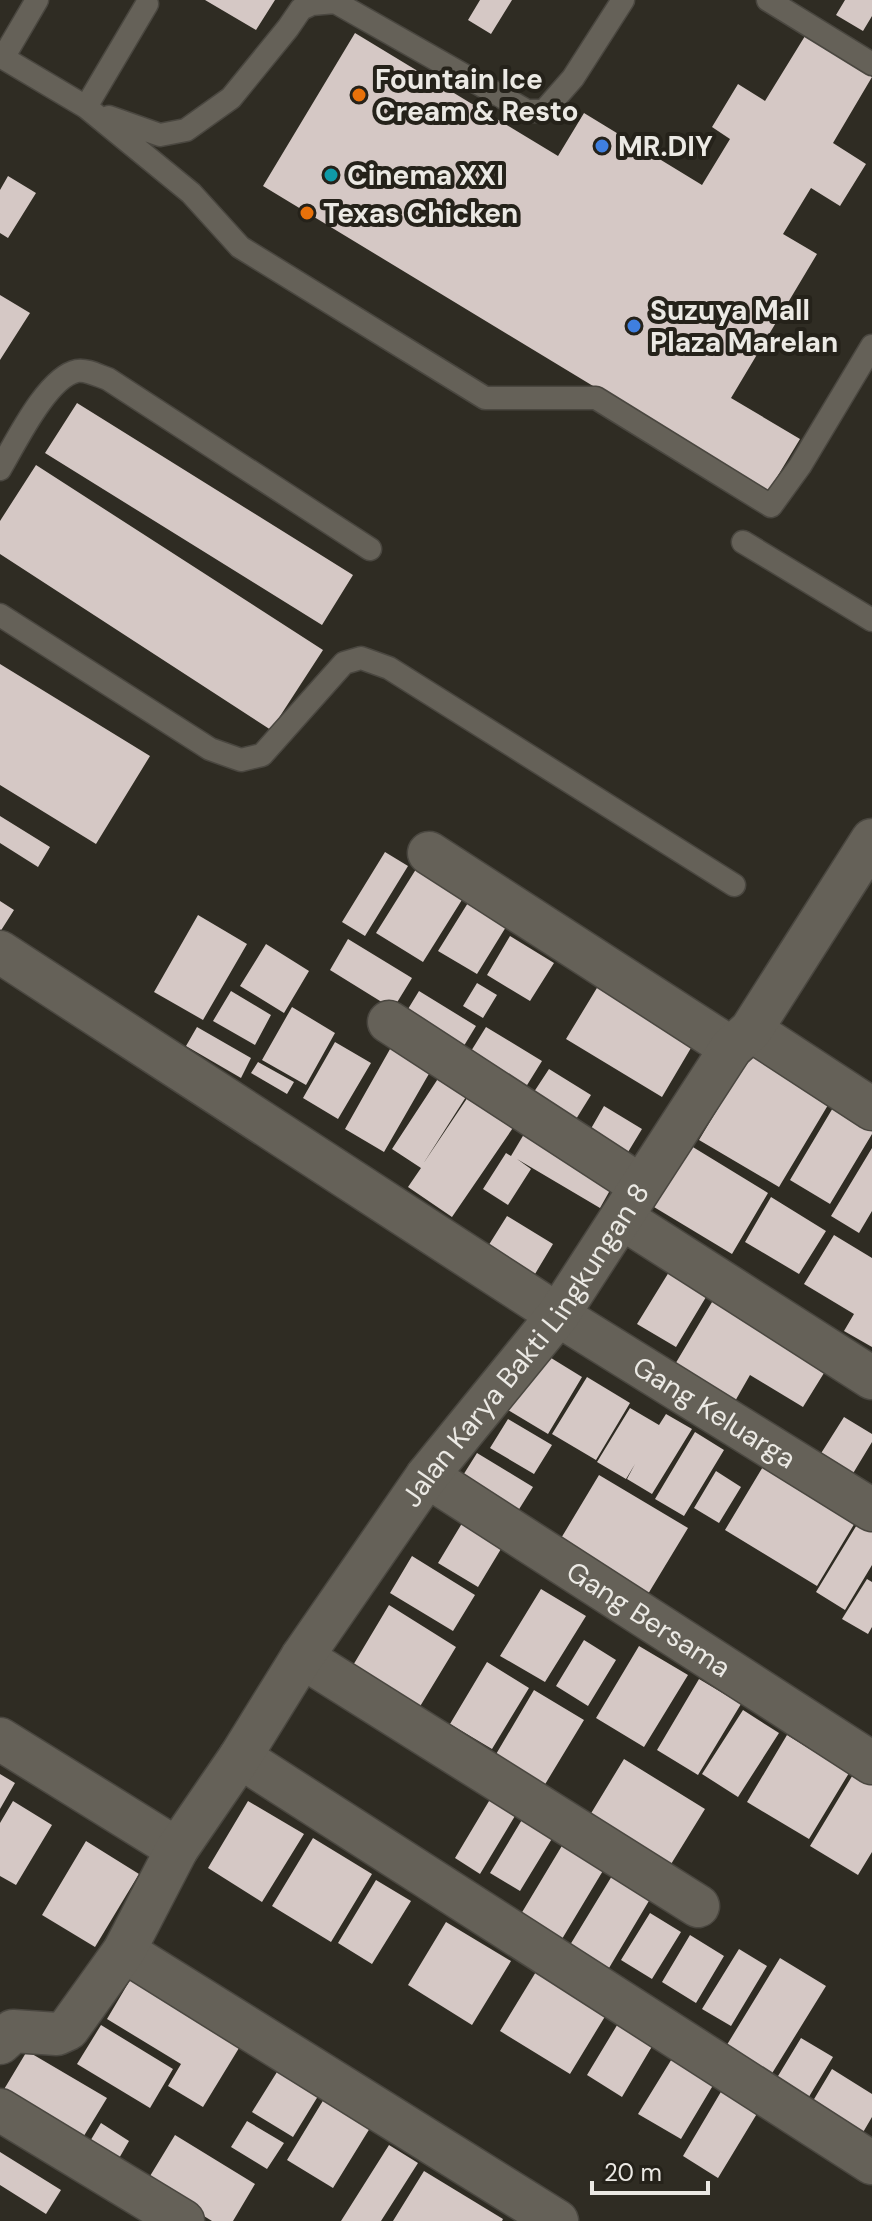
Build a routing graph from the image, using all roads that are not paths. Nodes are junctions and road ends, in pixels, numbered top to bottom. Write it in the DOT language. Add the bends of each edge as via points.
graph roads {
  1 [pos="37,0"];
  2 [pos="623,0"];
  3 [pos="768,0"];
  4 [pos="147,4"];
  5 [pos="1,55"];
  6 [pos="872,64"];
  7 [pos="86,107"];
  8 [pos="872,346"];
  9 [pos="0,469"];
  10 [pos="743,542"];
  11 [pos="370,549"];
  12 [pos="0,615"];
  13 [pos="872,620"];
  14 [pos="872,840"];
  15 [pos="429,853"];
  16 [pos="734,885"];
  17 [pos="0,952"];
  18 [pos="389,1022"];
  19 [pos="741,1039"];
  20 [pos="872,1109"];
  21 [pos="631,1202"];
  22 [pos="558,1315"];
  23 [pos="872,1378"];
  24 [pos="427,1476"];
  25 [pos="872,1510"];
  26 [pos="302,1657"];
  27 [pos="0,1739"];
  28 [pos="240,1757"];
  29 [pos="872,1763"];
  30 [pos="177,1849"];
  31 [pos="698,1906"];
  32 [pos="124,1951"];
  33 [pos="0,2043"];
  34 [pos="0,2110"];
  35 [pos="872,2163"];
  36 [pos="183,2221"];
  37 [pos="557,2221"];
  1 -- 5 [label="lane"];
  2 -- 7 [label="lane" via="573,78 544,111 527,111 335,2 301,9 231,98 186,130 160,135"];
  3 -- 6 [label="lane"];
  4 -- 7 [label="lane"];
  5 -- 7 [label="lane"];
  7 -- 8 [label="lane" via="191,193 240,247 485,398 596,398 771,506"];
  9 -- 11 [label="lane" via="41,401 60,380 78,371 91,373"];
  10 -- 13 [label="lane"];
  12 -- 16 [label="lane" via="210,749 241,760 262,755 344,663 361,658 389,668"];
  14 -- 19 [label="street, Jalan Karya Bakti Lingkungan 8"];
  15 -- 19 [label="street"];
  17 -- 22 [label="street, Gang Keluarga"];
  18 -- 21 [label="street"];
  19 -- 20 [label="street"];
  19 -- 21 [label="street, Jalan Karya Bakti Lingkungan 8"];
  21 -- 22 [label="street, Jalan Karya Bakti Lingkungan 8"];
  21 -- 23 [label="street"];
  22 -- 24 [label="street, Jalan Karya Bakti Lingkungan 8"];
  22 -- 25 [label="street, Gang Keluarga"];
  24 -- 26 [label="street, Jalan Karya Bakti Lingkungan 8"];
  24 -- 29 [label="street, Gang Bersama"];
  26 -- 28 [label="street, Jalan Karya Bakti Lingkungan 8"];
  26 -- 31 [label="street"];
  27 -- 30 [label="street"];
  28 -- 30 [label="street, Jalan Karya Bakti Lingkungan 8"];
  28 -- 35 [label="street"];
  30 -- 32 [label="street, Jalan Karya Bakti Lingkungan 8"];
  32 -- 33 [label="street, Jalan Karya Bakti Lingkungan 8" via="68,2029 57,2034 13,2031"];
  32 -- 37 [label="street"];
  34 -- 36 [label="street"];
}
